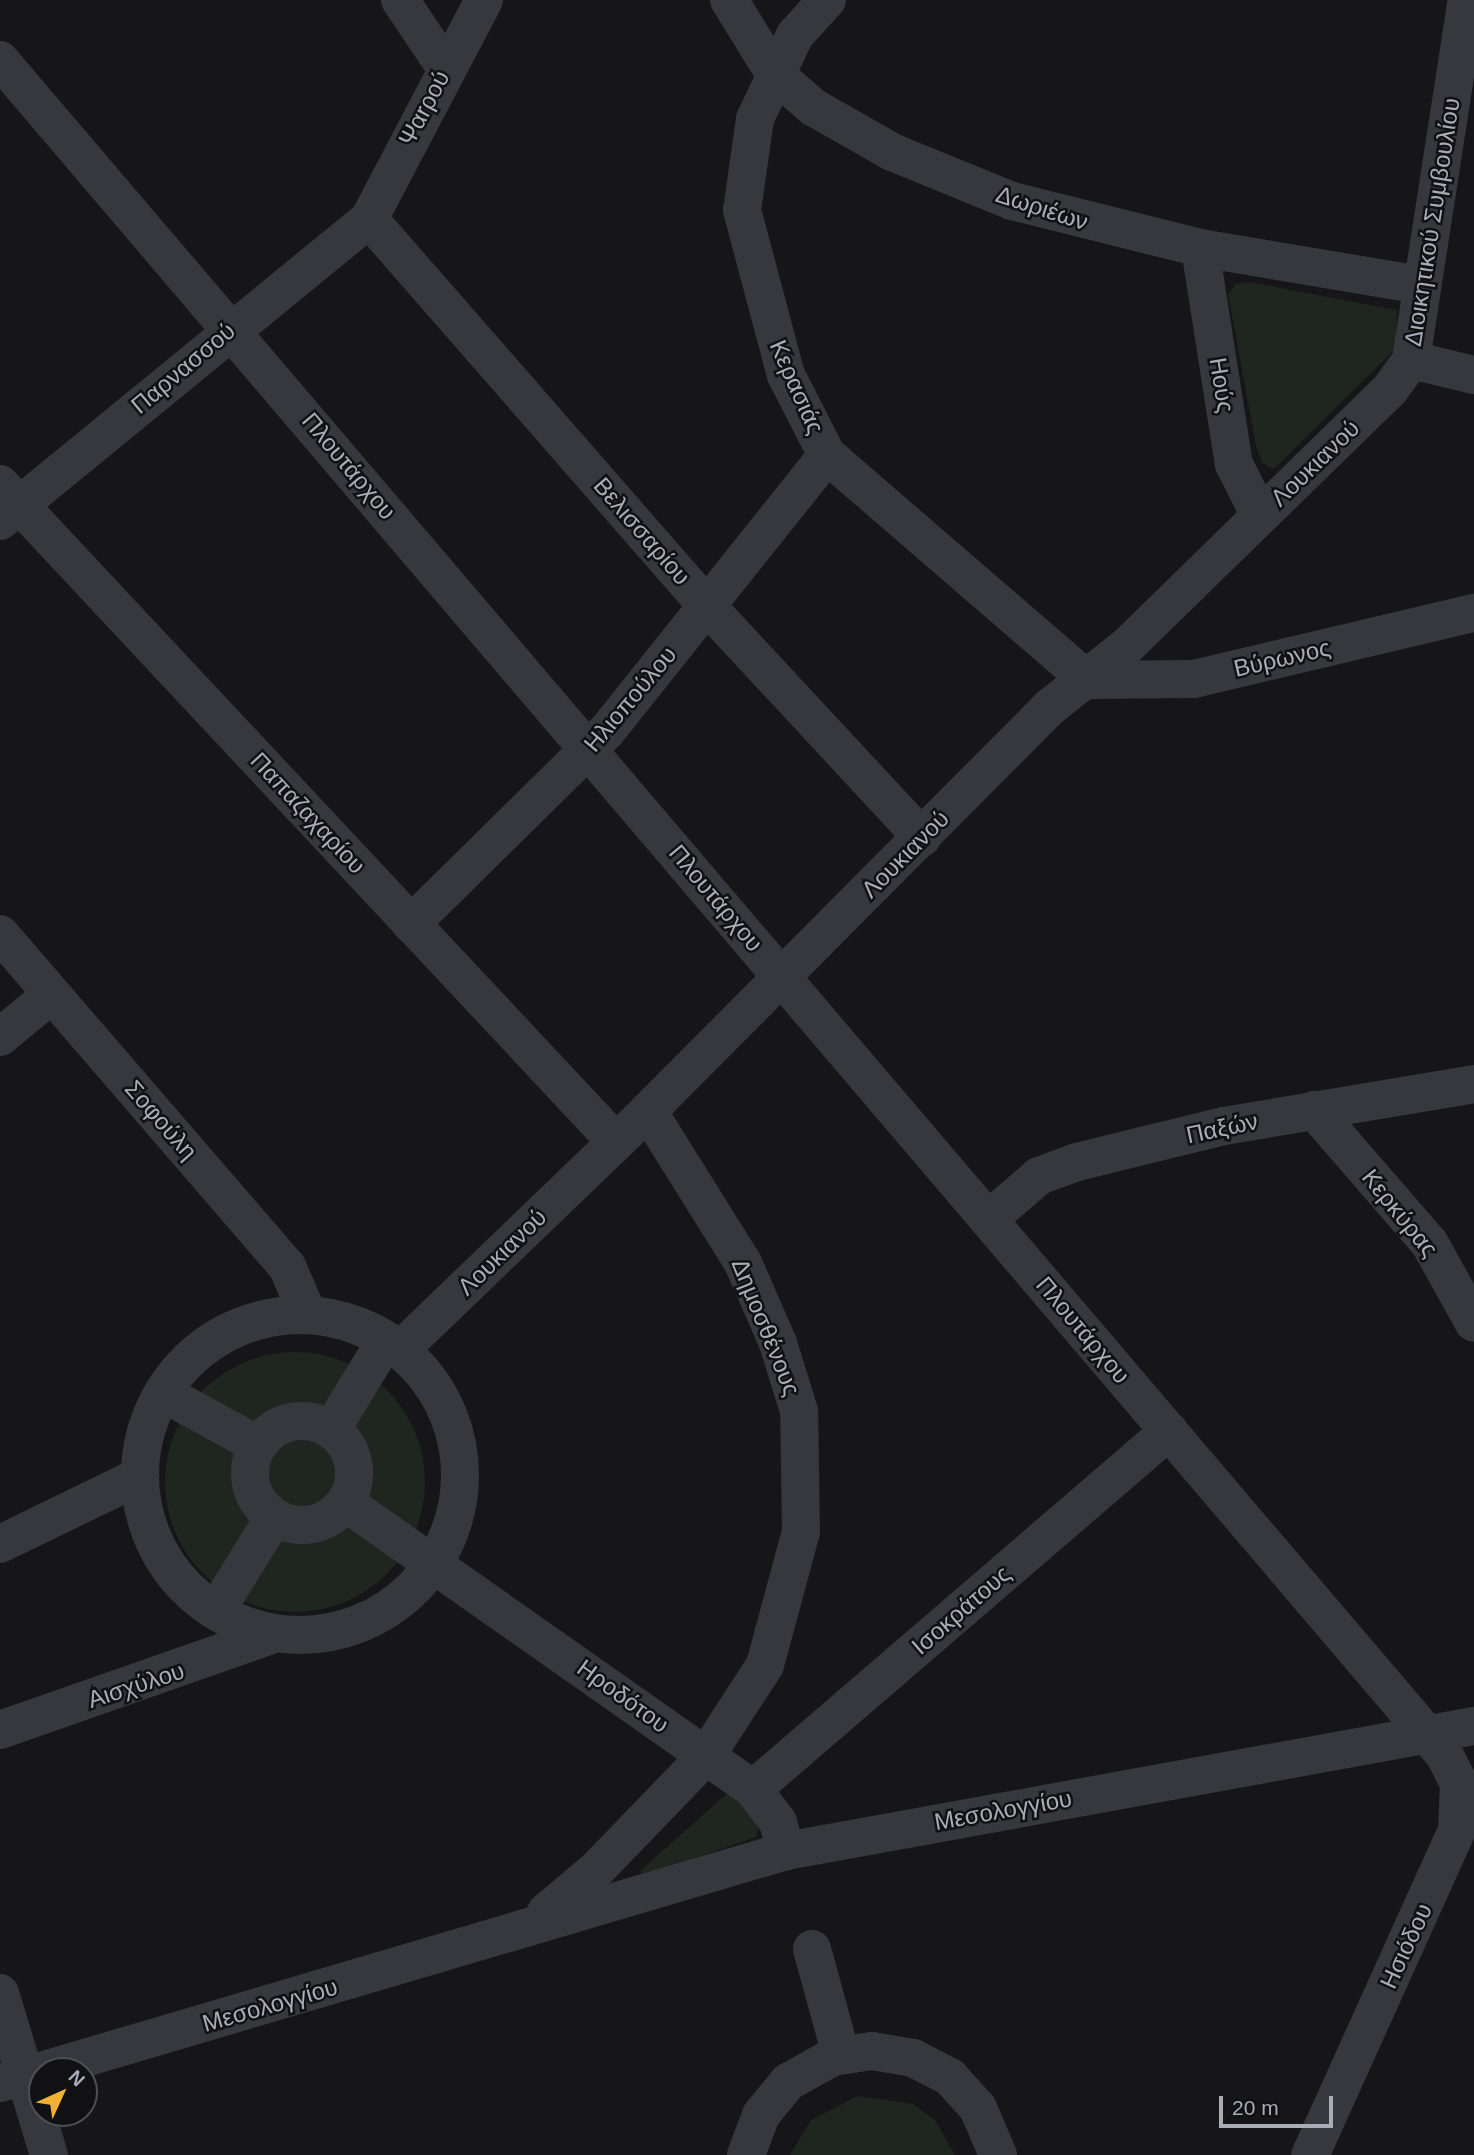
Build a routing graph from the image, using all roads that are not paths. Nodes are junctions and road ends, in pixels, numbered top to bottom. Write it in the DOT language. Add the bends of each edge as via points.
graph roads {
  1 [pos="400,0"];
  2 [pos="484,0"];
  3 [pos="729,0"];
  4 [pos="828,0"];
  5 [pos="1466,0"];
  6 [pos="0,60"];
  7 [pos="445,67"];
  8 [pos="774,72"];
  9 [pos="369,219"];
  10 [pos="1200,248"];
  11 [pos="1422,285"];
  12 [pos="231,327"];
  13 [pos="1411,360"];
  14 [pos="1474,375"];
  15 [pos="827,455"];
  16 [pos="6,503"];
  17 [pos="1260,516"];
  18 [pos="707,606"];
  19 [pos="1474,613"];
  20 [pos="1088,680"];
  21 [pos="589,748"];
  22 [pos="922,837"];
  23 [pos="411,923"];
  24 [pos="0,934"];
  25 [pos="783,976"];
  26 [pos="51,995"];
  27 [pos="0,1037"];
  28 [pos="1474,1084"];
  29 [pos="1314,1110"];
  30 [pos="648,1111"];
  31 [pos="616,1142"];
  32 [pos="989,1219"];
  33 [pos="308,1315"];
  34 [pos="1474,1323"];
  35 [pos="393,1345"];
  36 [pos="163,1393"];
  37 [pos="331,1430"];
  38 [pos="1169,1431"];
  39 [pos="258,1445"];
  40 [pos="140,1476"];
  41 [pos="346,1503"];
  42 [pos="274,1517"];
  43 [pos="0,1544"];
  44 [pos="436,1561"];
  45 [pos="216,1611"];
  46 [pos="271,1635"];
  47 [pos="1474,1726"];
  48 [pos="0,1730"];
  49 [pos="1429,1737"];
  50 [pos="706,1756"];
  51 [pos="753,1788"];
  52 [pos="786,1851"];
  53 [pos="538,1920"];
  54 [pos="812,1949"];
  55 [pos="0,1993"];
  56 [pos="841,2054"];
  57 [pos="13,2079"];
  58 [pos="49,2155"];
  59 [pos="746,2155"];
  60 [pos="998,2155"];
  61 [pos="1310,2155"];
  1 -- 7 [label="street"];
  2 -- 7 [label="street, Ψαrρού"];
  3 -- 8 [label="street, Δωριέων"];
  4 -- 8 [label="street, Κερασιάς" via="795,35"];
  5 -- 11 [label="street, Διοικητικού Συμβουλίου"];
  6 -- 12 [label="street, Πλουτάρχου"];
  7 -- 9 [label="street, Ψαrρού"];
  8 -- 10 [label="street, Δωριέων" via="813,107 892,152 1012,201"];
  8 -- 15 [label="street, Κερασιάς" via="747,155 743,210 786,375"];
  9 -- 12 [label="street, Παρνασσού"];
  9 -- 18 [label="street, Βελισσαρίου"];
  10 -- 11 [label="street, Δωριέων"];
  10 -- 17 [label="street, Ηούς" via="1234,464"];
  11 -- 13 [label="street, Διοικητικού Συμβουλίου"];
  12 -- 16 [label="street, Παρνασσού"];
  12 -- 21 [label="street, Πλουτάρχου"];
  13 -- 14 [label="street"];
  13 -- 17 [label="street, Λουκιανού" via="1391,388"];
  15 -- 18 [label="street, Ηλιοπούλου"];
  15 -- 20 [label="street, Κερασιάς"];
  16 -- 23 [label="street, Παπαζαχαρίου"];
  17 -- 20 [label="street, Λουκιανού"];
  18 -- 21 [label="street, Ηλιοπούλου"];
  18 -- 22 [label="street, Βελισσαρίου"];
  19 -- 20 [label="street, Βύρωνος" via="1194,679"];
  20 -- 22 [label="street, Λουκιανού" via="1050,707"];
  21 -- 23 [label="street, Ηλιοπούλου"];
  21 -- 25 [label="street, Πλουτάρχου"];
  22 -- 25 [label="street, Λουκιανού"];
  23 -- 31 [label="street, Παπαζαχαρίου"];
  24 -- 26 [label="street, Σοφούλη"];
  25 -- 30 [label="street, Λουκιανού"];
  25 -- 32 [label="street, Πλουτάρχου"];
  26 -- 27 [label="street"];
  26 -- 33 [label="street, Σοφούλη" via="287,1266"];
  28 -- 29 [label="street, Παξών"];
  29 -- 32 [label="street, Παξών" via="1077,1161 1039,1176"];
  29 -- 34 [label="street, Κερκύρας" via="1430,1244"];
  30 -- 31 [label="street, Λουκιανού"];
  30 -- 50 [label="street, Δημοσθένους" via="743,1263 799,1411 801,1532 789,1584 765,1665"];
  31 -- 35 [label="street, Λουκιανού"];
  32 -- 38 [label="street, Πλουτάρχου"];
  33 -- 35 [label="street" via="345,1321"];
  33 -- 36 [label="street" via="265,1319 224,1334 189,1359"];
  35 -- 37 [label="street, Λουκιανού"];
  35 -- 44 [label="street" via="441,1399 458,1449 458,1502"];
  36 -- 39 [label="street"];
  36 -- 40 [label="street" via="147,1428"];
  37 -- 39 [label="street" via="316,1423 284,1424"];
  37 -- 41 [label="street" via="347,1448 355,1471"];
  38 -- 49 [label="street, Πλουτάρχου"];
  38 -- 51 [label="street, Ισοκράτους"];
  39 -- 42 [label="street" via="250,1476 253,1492"];
  40 -- 43 [label="street"];
  40 -- 45 [label="street" via="159,1549 180,1580"];
  41 -- 42 [label="street" via="313,1524"];
  41 -- 44 [label="street, Ηροδότου"];
  42 -- 45 [label="street"];
  44 -- 46 [label="street" via="406,1596 367,1621 323,1634"];
  44 -- 50 [label="street, Ηροδότου"];
  45 -- 46 [label="street"];
  46 -- 48 [label="street, Αισχύλου"];
  47 -- 49 [label="street, Μεσολογγίου"];
  49 -- 52 [label="street, Μεσολογγίου"];
  49 -- 61 [label="street, Ησιόδου" via="1459,1783 1462,1815"];
  50 -- 51 [label="street, Ηροδότου"];
  50 -- 53 [label="street, Μεσολογγίου" via="597,1869"];
  51 -- 52 [label="street, Ηροδότου" via="778,1822"];
  52 -- 53 [label="street, Μεσολογγίου"];
  53 -- 57 [label="street, Μεσολογγίου"];
  54 -- 56 [label="street"];
  55 -- 57 [label="street"];
  56 -- 59 [label="street" via="782,2088 757,2122"];
  56 -- 60 [label="street" via="893,2053 941,2071 978,2108"];
  57 -- 58 [label="street"];
}
